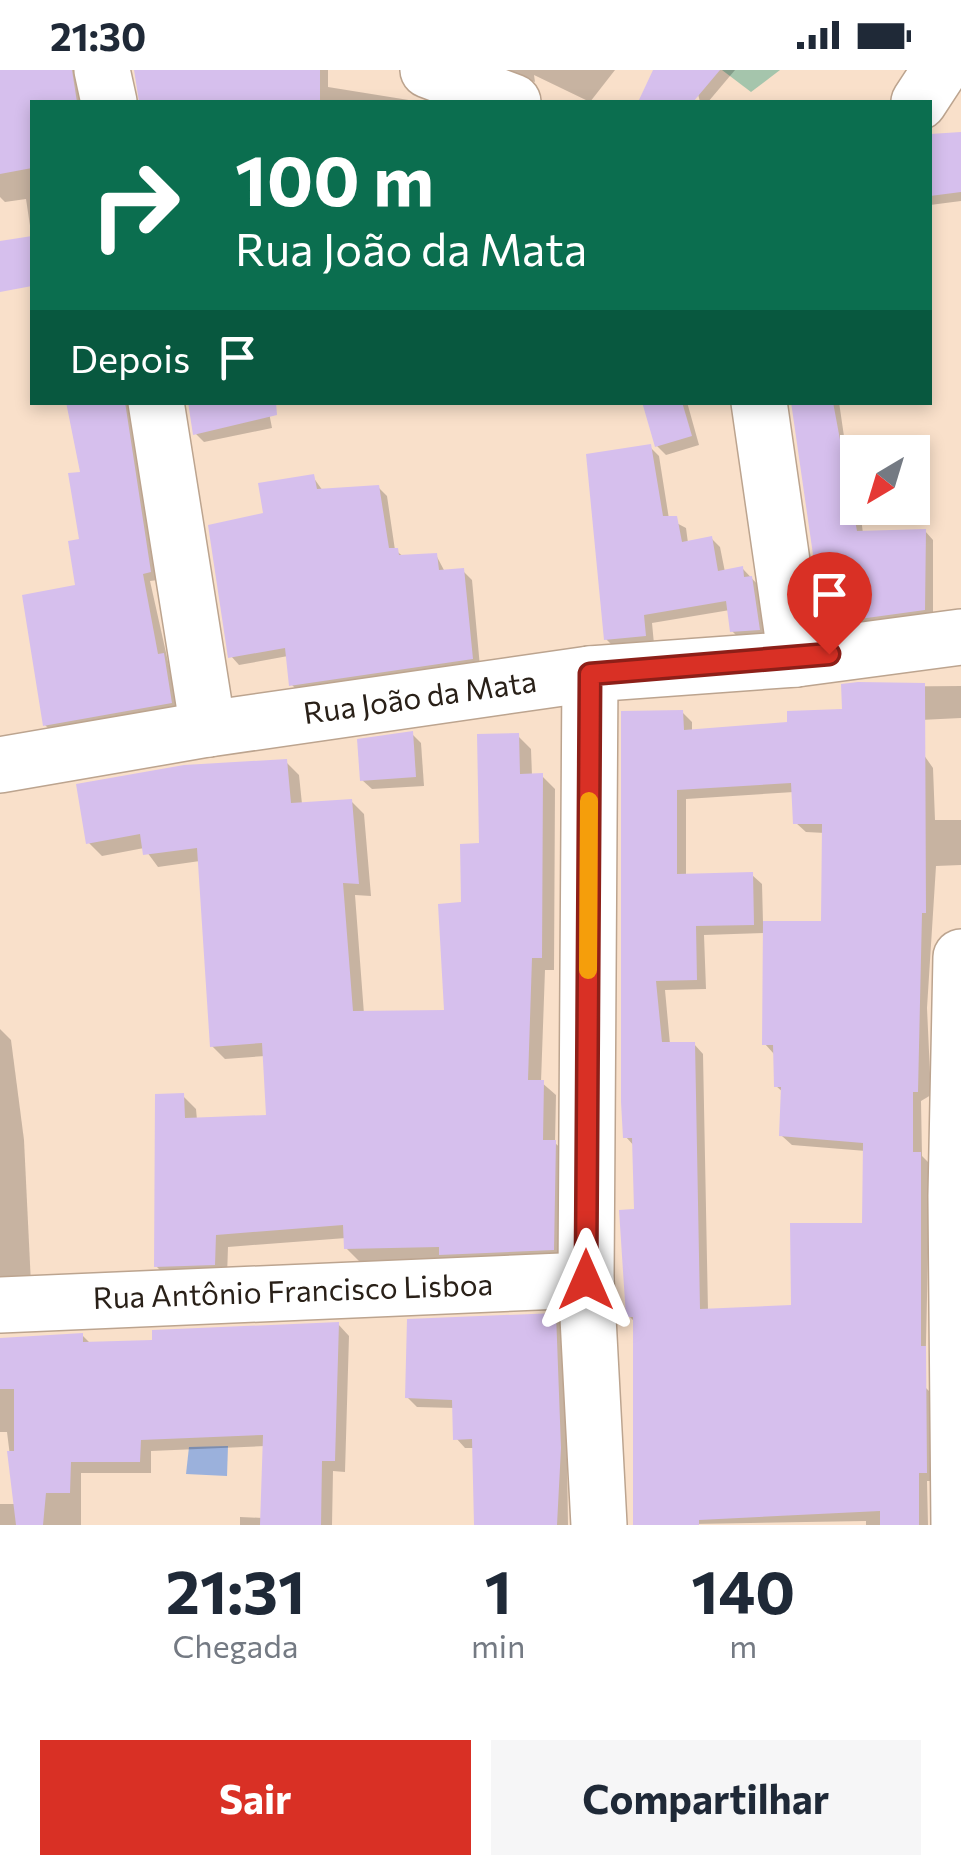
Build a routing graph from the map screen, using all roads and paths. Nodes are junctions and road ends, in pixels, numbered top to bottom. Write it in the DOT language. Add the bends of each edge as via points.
graph roads {
  1 [pos="102,70"];
  2 [pos="428,70"];
  3 [pos="940,70"];
  4 [pos="961,94"];
  5 [pos="108,100"];
  6 [pos="508,100"];
  7 [pos="920,100"];
  8 [pos="932,107"];
  9 [pos="156,405"];
  10 [pos="759,405"];
  11 [pos="961,637"];
  12 [pos="796,659"];
  13 [pos="590,674"];
  14 [pos="208,729"];
  15 [pos="0,765"];
  16 [pos="961,957"];
  17 [pos="586,1280"];
  18 [pos="0,1305"];
  19 [pos="599,1525"];
  20 [pos="959,1525"];
  1 -- 5 [label="street"];
  2 -- 6 [label="street"];
  3 -- 7 [label="street"];
  4 -- 8 [label="street"];
  9 -- 14 [label="street"];
  10 -- 12 [label="street"];
  11 -- 12 [label="street, Rua João da Mata"];
  12 -- 13 [label="street, Rua João da Mata"];
  13 -- 14 [label="street, Rua João da Mata"];
  13 -- 17 [label="street"];
  14 -- 15 [label="street, Rua João da Mata"];
  16 -- 20 [label="street"];
  17 -- 18 [label="street, Rua Antônio Francisco Lisboa"];
  17 -- 19 [label="street"];
}
